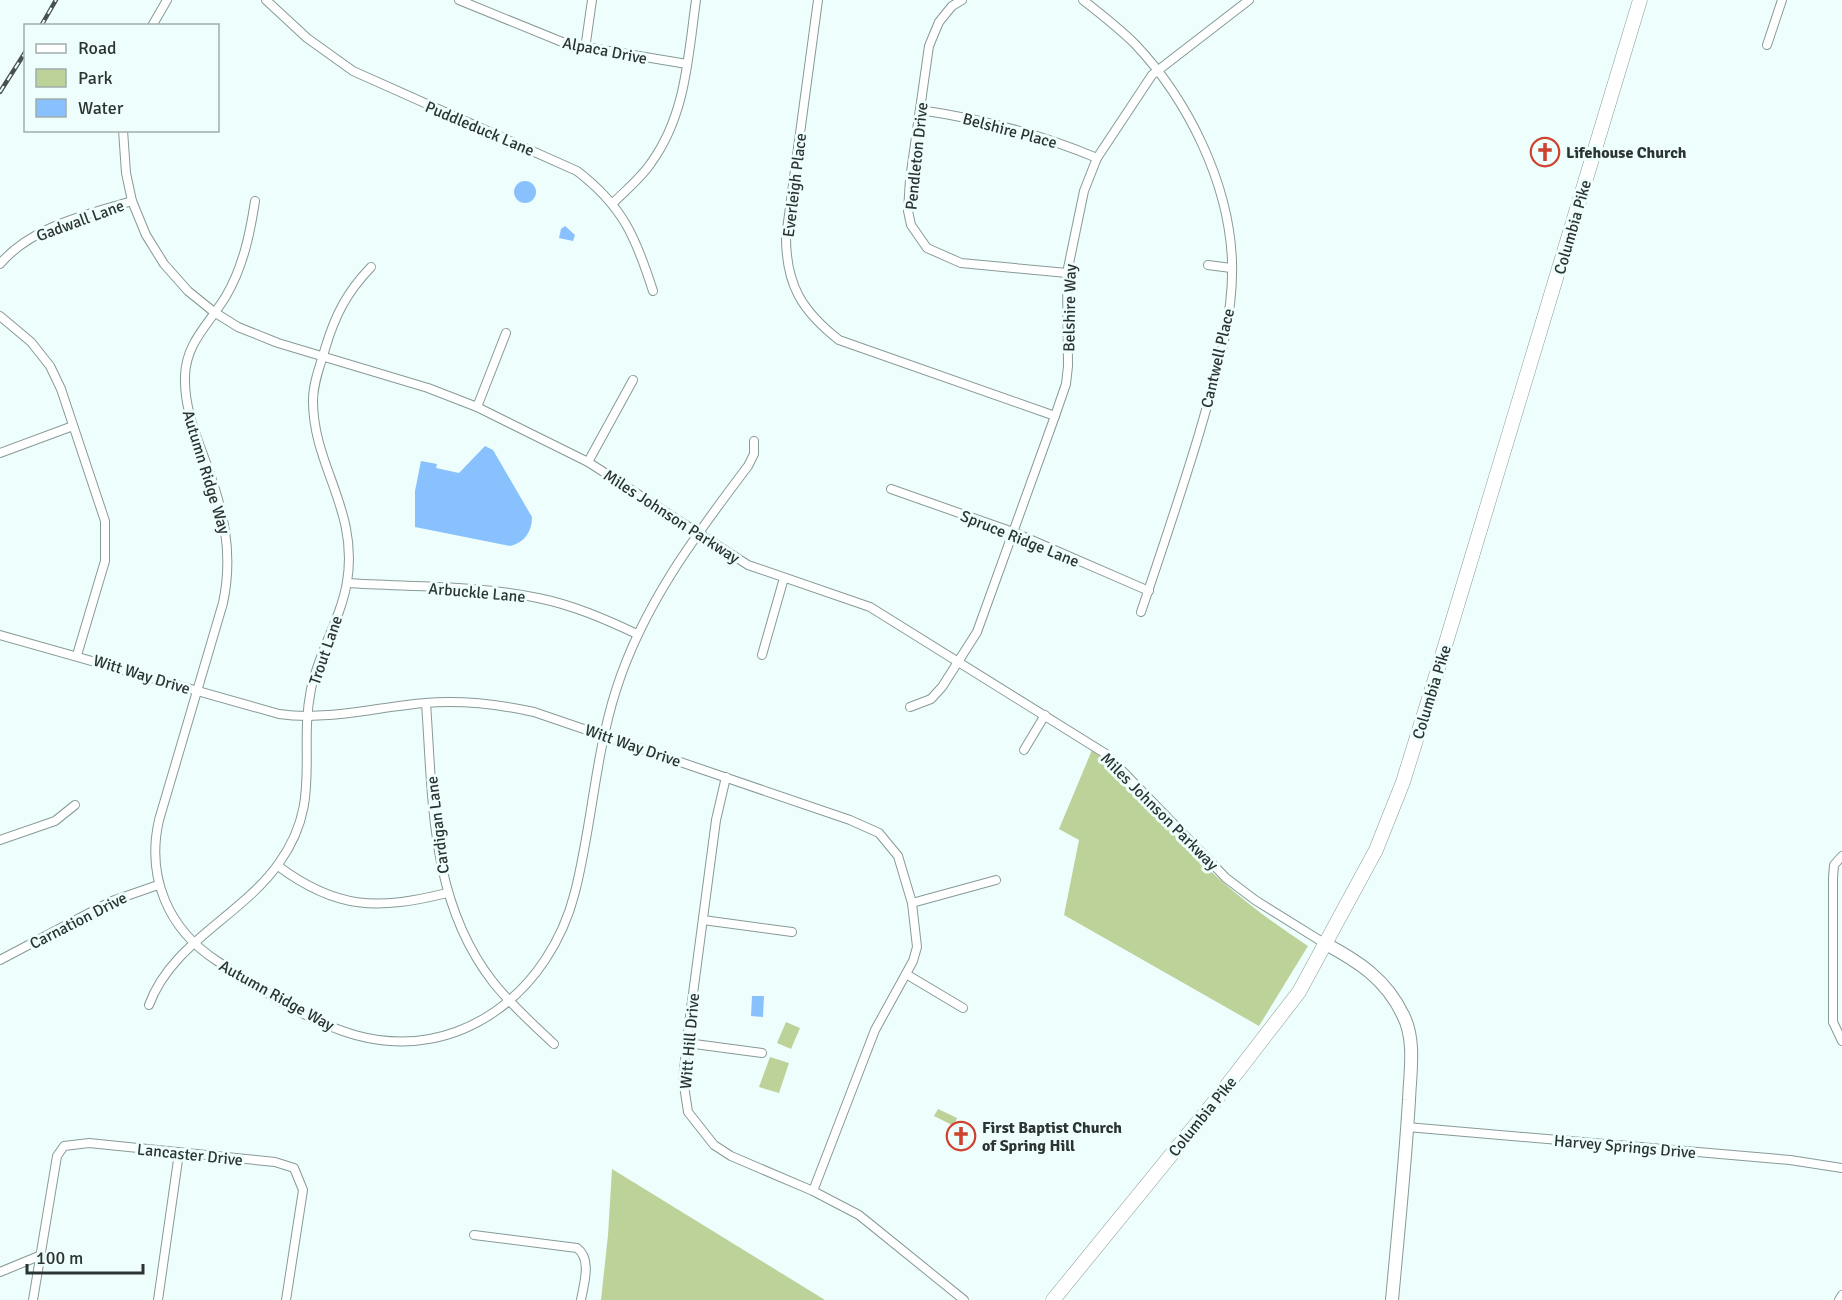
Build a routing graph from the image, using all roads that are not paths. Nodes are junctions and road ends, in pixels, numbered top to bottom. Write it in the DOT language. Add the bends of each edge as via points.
graph roads {
  1 [pos="167,0"];
  2 [pos="266,0"];
  3 [pos="459,0"];
  4 [pos="592,0"];
  5 [pos="696,0"];
  6 [pos="818,0"];
  7 [pos="962,0"];
  8 [pos="1083,0"];
  9 [pos="1249,0"];
  10 [pos="1640,0"];
  11 [pos="1782,0"];
  12 [pos="948,3"];
  13 [pos="153,24"];
  14 [pos="1767,45"];
  15 [pos="585,49"];
  16 [pos="687,64"];
  17 [pos="1157,71"];
  18 [pos="920,110"];
  19 [pos="123,132"];
  20 [pos="1097,158"];
  21 [pos="132,201"];
  22 [pos="255,201"];
  23 [pos="613,203"];
  24 [pos="0,264"];
  25 [pos="1208,266"];
  26 [pos="371,267"];
  27 [pos="1231,267"];
  28 [pos="1067,273"];
  29 [pos="654,291"];
  30 [pos="214,312"];
  31 [pos="0,316"];
  32 [pos="506,333"];
  33 [pos="323,356"];
  34 [pos="633,380"];
  35 [pos="477,407"];
  36 [pos="1055,416"];
  37 [pos="73,426"];
  38 [pos="754,441"];
  39 [pos="0,453"];
  40 [pos="588,462"];
  41 [pos="891,489"];
  42 [pos="1013,532"];
  43 [pos="697,534"];
  44 [pos="784,578"];
  45 [pos="347,584"];
  46 [pos="1149,591"];
  47 [pos="1142,612"];
  48 [pos="637,634"];
  49 [pos="0,635"];
  50 [pos="77,655"];
  51 [pos="762,655"];
  52 [pos="959,663"];
  53 [pos="198,691"];
  54 [pos="426,703"];
  55 [pos="910,707"];
  56 [pos="1045,715"];
  57 [pos="309,717"];
  58 [pos="604,734"];
  59 [pos="1024,750"];
  60 [pos="726,777"];
  61 [pos="75,805"];
  62 [pos="0,840"];
  63 [pos="1842,856"];
  64 [pos="278,866"];
  65 [pos="996,880"];
  66 [pos="158,885"];
  67 [pos="447,893"];
  68 [pos="912,903"];
  69 [pos="703,920"];
  70 [pos="792,932"];
  71 [pos="1324,942"];
  72 [pos="194,944"];
  73 [pos="0,960"];
  74 [pos="906,974"];
  75 [pos="510,1002"];
  76 [pos="149,1005"];
  77 [pos="963,1008"];
  78 [pos="1842,1041"];
  79 [pos="687,1043"];
  80 [pos="554,1044"];
  81 [pos="762,1053"];
  82 [pos="1407,1127"];
  83 [pos="179,1153"];
  84 [pos="1842,1168"];
  85 [pos="813,1191"];
  86 [pos="474,1235"];
  87 [pos="39,1256"];
  88 [pos="0,1272"];
  89 [pos="1842,1295"];
  90 [pos="33,1300"];
  91 [pos="158,1300"];
  92 [pos="285,1300"];
  93 [pos="582,1300"];
  94 [pos="964,1300"];
  95 [pos="1053,1300"];
  96 [pos="1392,1300"];
  97 [pos="1839,1300"];
  1 -- 13 [label="street"];
  2 -- 23 [label="street, Puddleduck Lane" via="315,45 353,71 565,164"];
  3 -- 15 [label="street, Alpaca Drive"];
  4 -- 15 [label="street"];
  5 -- 16 [label="street"];
  6 -- 36 [label="street, Everleigh Place" via="786,237 788,268 800,301 839,340"];
  7 -- 12 [label="street, Pendleton Drive"];
  8 -- 17 [label="street, Cantwell Place" via="1136,45"];
  9 -- 17 [label="street, Belshire Way"];
  10 -- 71 [label="main road, Columbia Pike" via="1403,782 1376,850"];
  11 -- 14 [label="street"];
  12 -- 18 [label="street, Pendleton Drive" via="929,46"];
  15 -- 16 [label="street, Alpaca Drive"];
  16 -- 23 [label="street" via="681,100 669,133 650,165"];
  17 -- 20 [label="street, Belshire Way"];
  17 -- 27 [label="street, Cantwell Place" via="1192,126 1210,164 1227,222"];
  18 -- 20 [label="street, Belshire Place" via="996,123"];
  18 -- 28 [label="street, Pendleton Drive" via="908,211 911,225 927,248 970,265"];
  19 -- 21 [label="street, Miles Johnson Parkway"];
  20 -- 28 [label="street, Belshire Way" via="1084,191"];
  21 -- 24 [label="street, Gadwall Lane" via="51,228 22,244"];
  21 -- 30 [label="street, Miles Johnson Parkway" via="155,252 188,291"];
  22 -- 30 [label="street, Autumn Ridge Way" via="238,273"];
  23 -- 29 [label="street, Puddleduck Lane" via="639,246"];
  25 -- 27 [label="street"];
  26 -- 33 [label="street, Trout Lane" via="344,298"];
  27 -- 46 [label="street, Cantwell Place" via="1227,329 1219,361"];
  28 -- 36 [label="street, Belshire Way" via="1068,366"];
  30 -- 33 [label="street, Miles Johnson Parkway" via="257,335"];
  30 -- 53 [label="street, Autumn Ridge Way" via="194,341 185,373 190,416 222,511 229,553 224,603"];
  31 -- 37 [label="street" via="31,342 50,366"];
  32 -- 35 [label="street"];
  33 -- 35 [label="street, Miles Johnson Parkway"];
  33 -- 45 [label="street, Trout Lane" via="314,394 314,418 344,512 350,549"];
  34 -- 40 [label="street"];
  35 -- 40 [label="street, Miles Johnson Parkway"];
  36 -- 42 [label="street, Belshire Way"];
  37 -- 39 [label="street"];
  37 -- 50 [label="street" via="105,521 107,540"];
  38 -- 43 [label="street, Autumn Ridge Way" via="754,454 748,466"];
  40 -- 43 [label="street, Miles Johnson Parkway"];
  41 -- 42 [label="street, Spruce Ridge Lane"];
  42 -- 46 [label="street, Spruce Ridge Lane"];
  42 -- 52 [label="street, Belshire Way" via="984,615"];
  43 -- 44 [label="street, Miles Johnson Parkway" via="738,560"];
  43 -- 48 [label="street, Autumn Ridge Way"];
  44 -- 51 [label="street"];
  44 -- 52 [label="street, Miles Johnson Parkway" via="870,607"];
  45 -- 48 [label="street, Arbuckle Lane" via="510,593 597,616"];
  45 -- 57 [label="street, Trout Lane" via="314,679"];
  46 -- 47 [label="street, Cantwell Place"];
  48 -- 58 [label="street, Autumn Ridge Way"];
  49 -- 50 [label="street, Witt Way Drive"];
  50 -- 53 [label="street, Witt Way Drive"];
  52 -- 55 [label="street, Belshire Way" via="931,699"];
  52 -- 56 [label="street, Miles Johnson Parkway"];
  53 -- 57 [label="street, Witt Way Drive" via="266,711"];
  53 -- 66 [label="street, Autumn Ridge Way" via="156,834"];
  54 -- 57 [label="street, Witt Way Drive"];
  54 -- 58 [label="street, Witt Way Drive" via="481,703 517,708"];
  54 -- 67 [label="street, Cardigan Lane" via="437,846"];
  56 -- 59 [label="street"];
  56 -- 71 [label="street, Miles Johnson Parkway" via="1106,754 1226,878"];
  57 -- 64 [label="street, Trout Lane" via="307,801 293,841"];
  58 -- 60 [label="street, Witt Way Drive"];
  58 -- 75 [label="street, Autumn Ridge Way" via="575,894 556,945 536,976"];
  60 -- 68 [label="street, Witt Way Drive" via="879,833 897,856"];
  60 -- 69 [label="street, Witt Hill Drive" via="716,820"];
  61 -- 62 [label="street" via="55,821"];
  63 -- 78 [label="street" via="1834,865 1833,878 1833,1022"];
  64 -- 67 [label="street" via="306,885 343,900 401,904"];
  64 -- 72 [label="street, Trout Lane"];
  65 -- 68 [label="street"];
  66 -- 72 [label="street, Autumn Ridge Way" via="176,923"];
  66 -- 73 [label="street, Carnation Drive" via="112,901"];
  67 -- 75 [label="street, Cardigan Lane" via="472,951"];
  68 -- 74 [label="street, Witt Way Drive" via="918,937 916,955"];
  69 -- 70 [label="street"];
  69 -- 79 [label="street, Witt Hill Drive"];
  71 -- 82 [label="main road" via="1373,974 1387,988 1404,1017 1410,1045"];
  71 -- 95 [label="main road, Columbia Pike" via="1299,992"];
  72 -- 75 [label="street, Autumn Ridge Way" via="296,1008 335,1028 374,1039 406,1041 452,1034"];
  72 -- 76 [label="street, Trout Lane" via="165,975"];
  74 -- 77 [label="street"];
  74 -- 85 [label="street, Witt Way Drive" via="875,1030"];
  75 -- 80 [label="street, Cardigan Lane"];
  79 -- 81 [label="street"];
  79 -- 85 [label="street, Witt Hill Drive" via="682,1079 688,1112 714,1145"];
  82 -- 84 [label="street, Harvey Springs Drive" via="1790,1160"];
  82 -- 96 [label="main road"];
  83 -- 87 [label="street, Lancaster Drive" via="89,1143 64,1146 54,1165"];
  83 -- 91 [label="street"];
  83 -- 92 [label="street, Lancaster Drive" via="275,1162 298,1172 303,1190"];
  85 -- 94 [label="street, Witt Hill Drive" via="858,1215"];
  86 -- 93 [label="street" via="582,1251 586,1265"];
  87 -- 88 [label="street"];
  87 -- 90 [label="street, Lancaster Drive"];
  89 -- 97 [label="street"];
}
